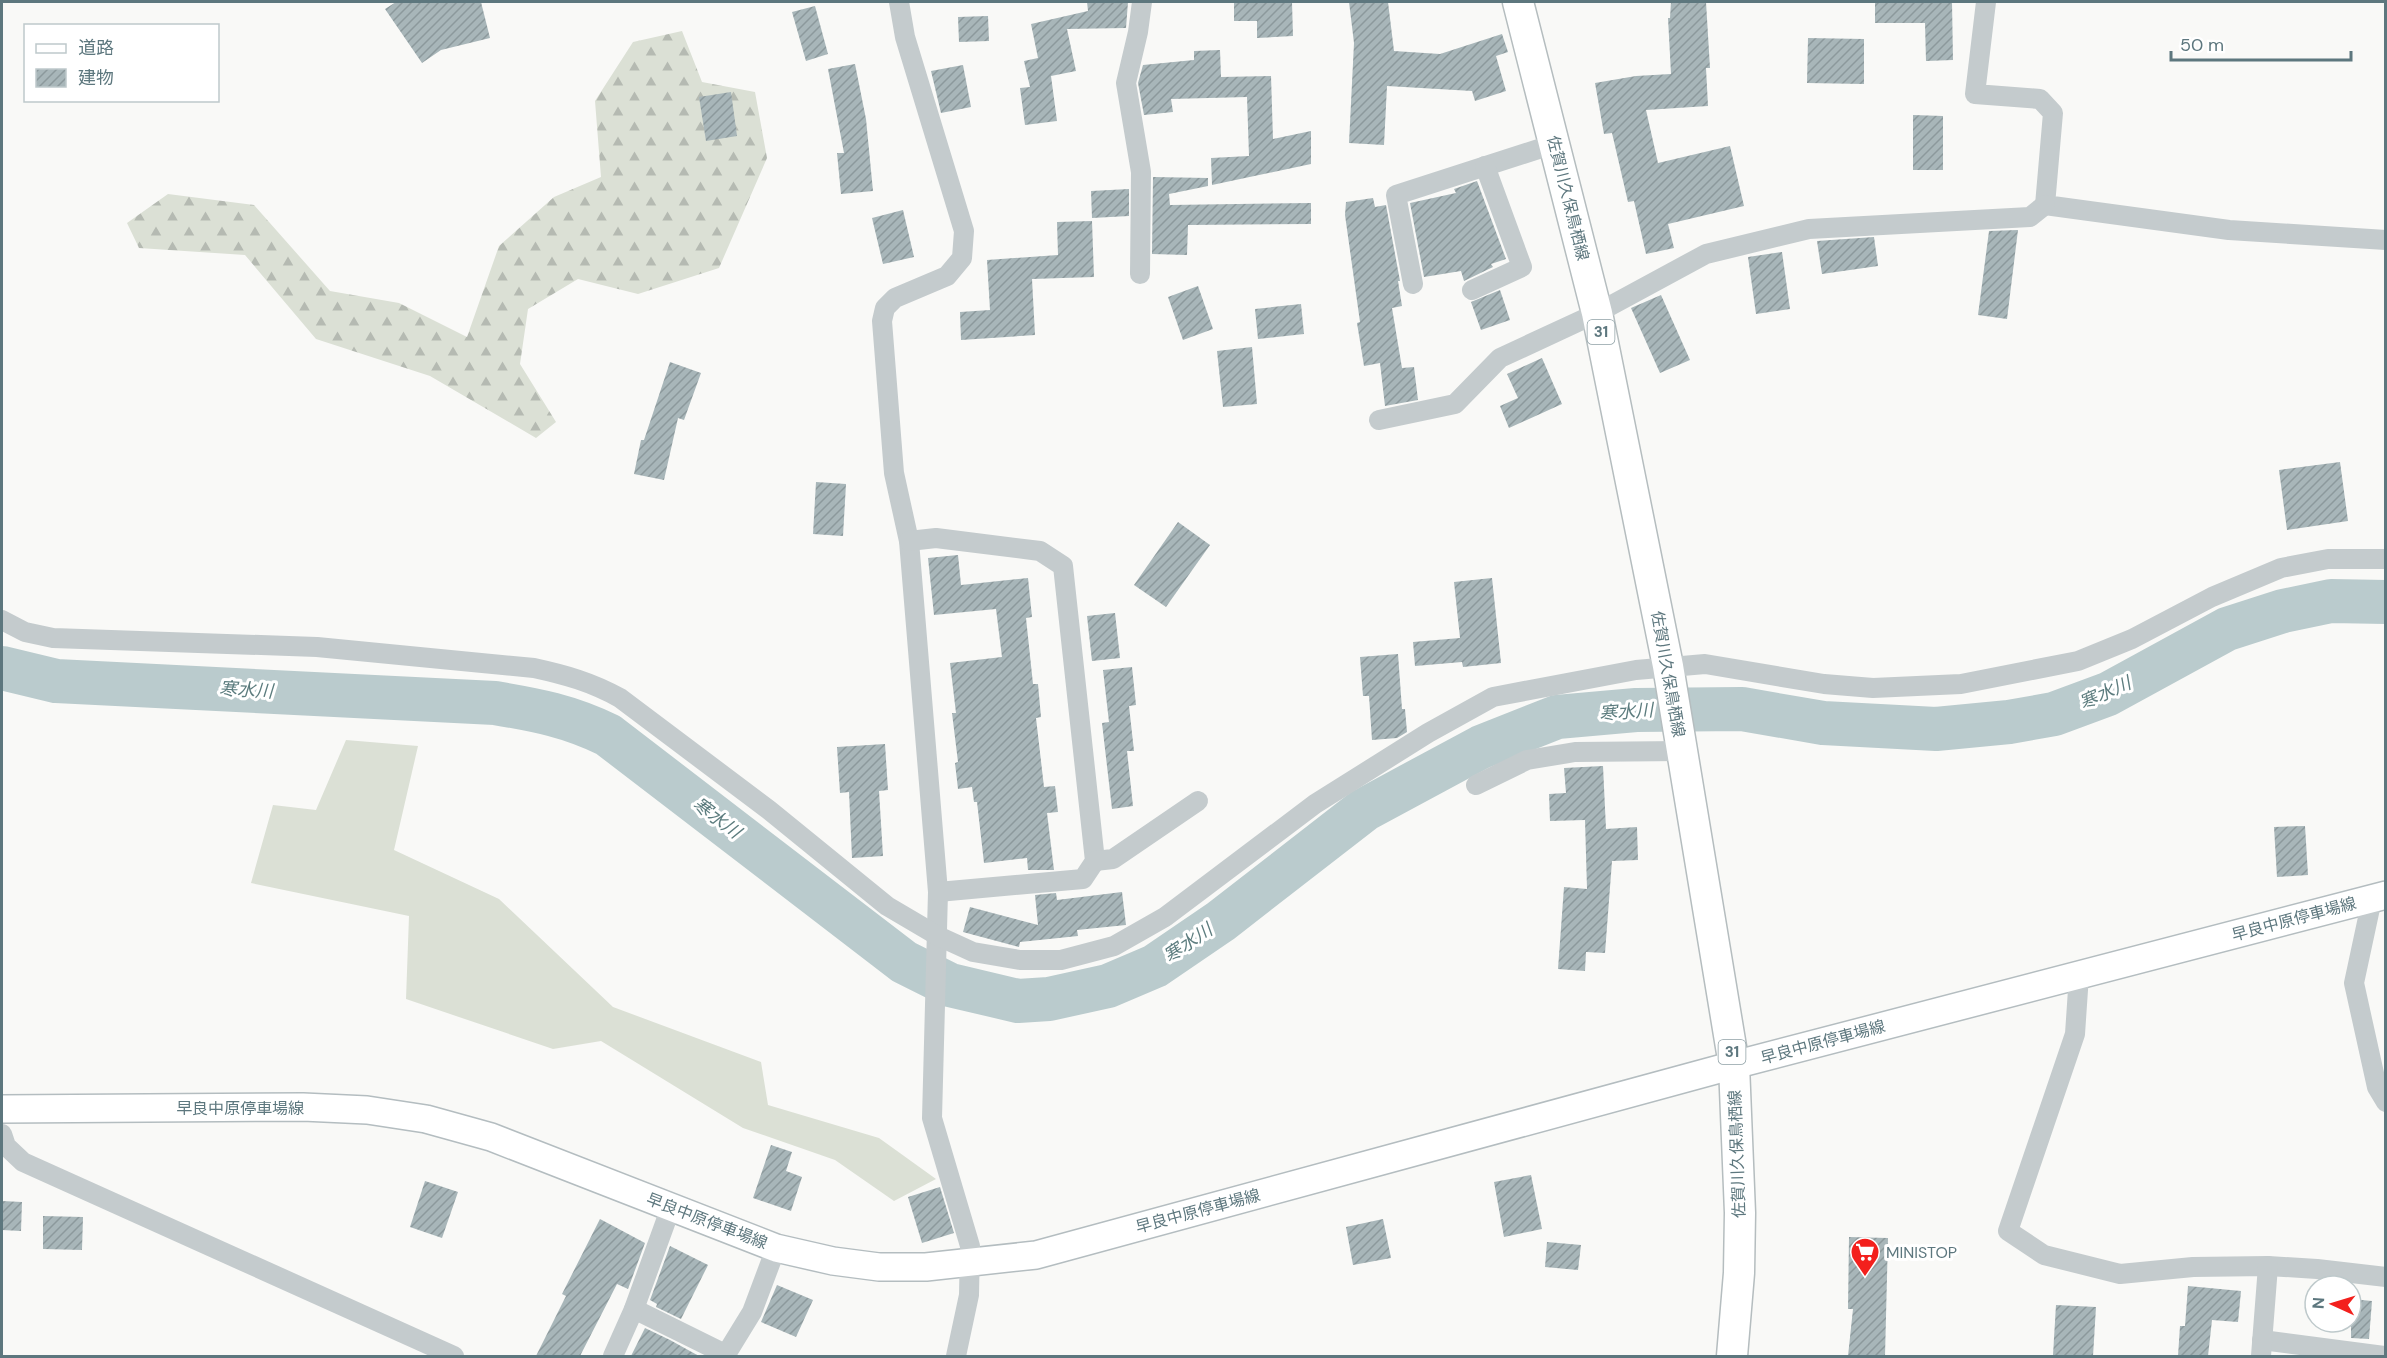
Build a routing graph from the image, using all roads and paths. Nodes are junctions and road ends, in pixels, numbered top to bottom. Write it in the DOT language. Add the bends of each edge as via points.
graph roads {
  1 [pos="898,2"];
  2 [pos="1143,2"];
  3 [pos="1518,2"];
  4 [pos="1986,2"];
  5 [pos="1554,144"];
  6 [pos="1485,166"];
  7 [pos="2045,205"];
  8 [pos="2385,240"];
  9 [pos="1140,274"];
  10 [pos="1413,284"];
  11 [pos="1472,290"];
  12 [pos="1597,313"];
  13 [pos="1379,420"];
  14 [pos="909,541"];
  15 [pos="2385,559"];
  16 [pos="2,621"];
  17 [pos="1668,666"];
  18 [pos="1682,750"];
  19 [pos="1476,784"];
  20 [pos="1198,801"];
  21 [pos="1095,861"];
  22 [pos="938,892"];
  23 [pos="2379,897"];
  24 [pos="938,936"];
  25 [pos="2079,975"];
  26 [pos="1734,1065"];
  27 [pos="2385,1102"];
  28 [pos="2,1109"];
  29 [pos="2,1134"];
  30 [pos="671,1207"];
  31 [pos="776,1248"];
  32 [pos="971,1264"];
  33 [pos="2268,1266"];
  34 [pos="2385,1277"];
  35 [pos="633,1309"];
  36 [pos="2261,1348"];
  37 [pos="454,1356"];
  38 [pos="613,1356"];
  39 [pos="726,1356"];
  40 [pos="956,1356"];
  41 [pos="1732,1356"];
  42 [pos="2384,1356"];
  1 -- 14 [label="street" via="904,37 964,231 962,258 947,276 895,298 885,308 882,321 894,473"];
  2 -- 9 [label="street" via="1126,83 1141,172"];
  3 -- 5 [label="main road, 佐賀川久保鳥栖線 / 31"];
  4 -- 7 [label="street" via="1975,94 2040,99 2053,113"];
  5 -- 6 [label="street"];
  5 -- 12 [label="main road, 佐賀川久保鳥栖線 / 31"];
  6 -- 10 [label="street" via="1396,195"];
  6 -- 11 [label="street" via="1522,267"];
  7 -- 8 [label="street" via="2229,230"];
  7 -- 12 [label="street" via="2030,217 1809,229 1706,254"];
  12 -- 13 [label="street" via="1500,358 1455,404"];
  12 -- 17 [label="main road, 佐賀川久保鳥栖線 / 31"];
  14 -- 21 [label="street" via="936,538 1040,551 1063,566"];
  14 -- 22 [label="street"];
  15 -- 17 [label="street" via="2328,559 2281,568 2078,661 1961,684 1873,688 1705,664"];
  16 -- 24 [label="street" via="53,638 317,647 534,668 595,684 678,740 887,906"];
  17 -- 18 [label="main road, 佐賀川久保鳥栖線 / 31"];
  17 -- 24 [label="street" via="1493,697 1315,804 1165,917 1114,946 1061,960 1020,960 972,952"];
  18 -- 19 [label="street" via="1575,752 1527,760"];
  18 -- 26 [label="main road, 佐賀川久保鳥栖線 / 31"];
  20 -- 21 [label="street" via="1113,859"];
  21 -- 22 [label="street" via="1083,879"];
  22 -- 24 [label="street"];
  23 -- 25 [label="main road, 早良中原停車場線"];
  23 -- 27 [label="street" via="2354,983 2377,1087"];
  24 -- 32 [label="street" via="932,1118 970,1246"];
  25 -- 26 [label="main road, 早良中原停車場線"];
  25 -- 33 [label="street" via="2074,1034 2008,1231 2044,1255 2120,1274 2193,1266"];
  26 -- 32 [label="main road, 早良中原停車場線" via="1036,1255"];
  26 -- 41 [label="main road, 佐賀川久保鳥栖線 / 31" via="1740,1213"];
  28 -- 30 [label="main road, 早良中原停車場線" via="367,1110 426,1119 491,1137"];
  29 -- 37 [label="street" via="6,1146 23,1162"];
  30 -- 31 [label="main road, 早良中原停車場線"];
  30 -- 35 [label="street"];
  31 -- 32 [label="main road, 早良中原停車場線" via="879,1267"];
  31 -- 39 [label="street" via="752,1312"];
  32 -- 40 [label="street" via="969,1295"];
  33 -- 34 [label="street"];
  33 -- 36 [label="street"];
  35 -- 38 [label="street"];
  35 -- 39 [label="street"];
  36 -- 42 [label="street"];
}
